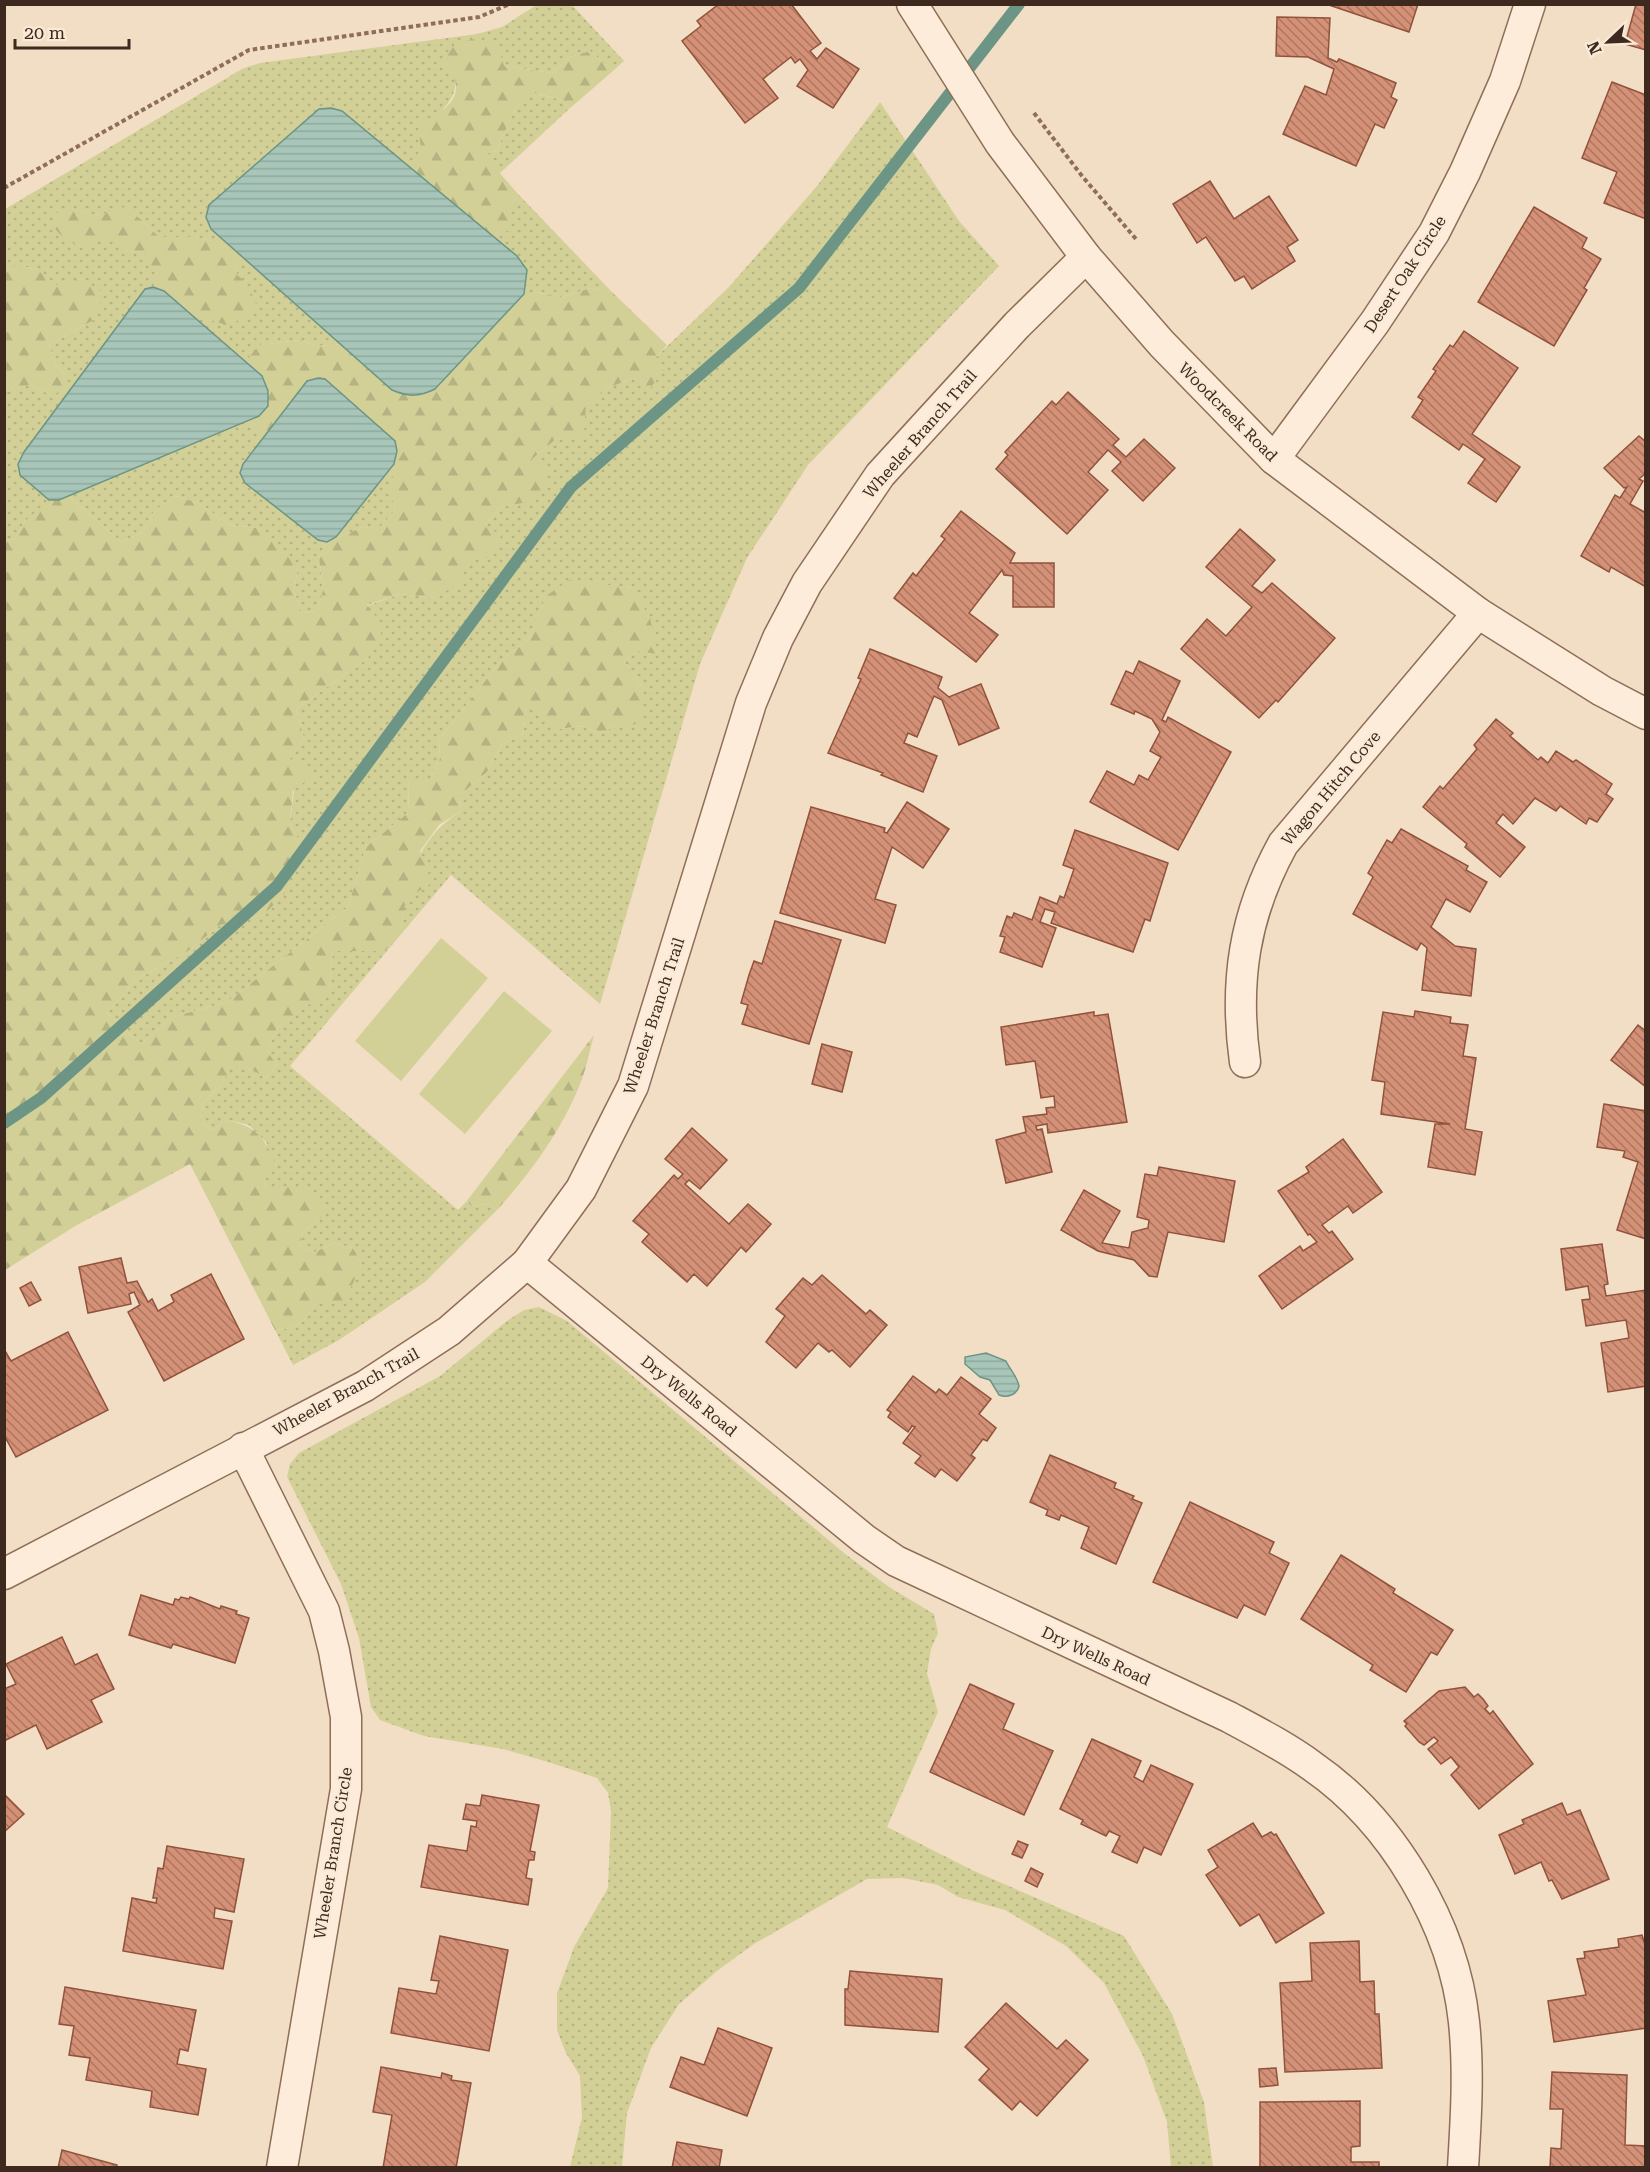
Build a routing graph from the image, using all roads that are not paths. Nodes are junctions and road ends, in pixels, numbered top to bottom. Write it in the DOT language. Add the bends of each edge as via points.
graph roads {
  1 [pos="1530,4"];
  2 [pos="915,10"];
  3 [pos="1086,257"];
  4 [pos="1274,459"];
  5 [pos="1478,613"];
  6 [pos="1646,714"];
  7 [pos="1245,1062"];
  8 [pos="527,1263"];
  9 [pos="243,1448"];
  10 [pos="4,1574"];
  11 [pos="282,2168"];
  12 [pos="1463,2168"];
  1 -- 4 [label="street, Desert Oak Circle" via="1505,81 1434,233 1375,322"];
  2 -- 3 [label="street, Woodcreek Road" via="999,143"];
  3 -- 4 [label="street, Woodcreek Road" via="1162,344"];
  3 -- 8 [label="street, Wheeler Branch Trail" via="880,475 807,583 778,638 751,703 633,1086 581,1189"];
  4 -- 5 [label="street, Woodcreek Road"];
  5 -- 6 [label="street, Woodcreek Road"];
  5 -- 7 [label="street, Wagon Hitch Cove" via="1289,836 1268,871 1245,939 1240,979 1239,1021"];
  8 -- 9 [label="street, Wheeler Branch Trail" via="449,1332 408,1360"];
  8 -- 12 [label="street, Dry Wells Road" via="896,1562 1229,1718 1277,1743 1338,1787 1403,1860 1425,1895 1454,1970 1464,2020 1468,2084"];
  9 -- 10 [label="street, Wheeler Branch Trail"];
  9 -- 11 [label="street, Wheeler Branch Circle" via="324,1611 340,1682 347,1745 346,1789"];
}
